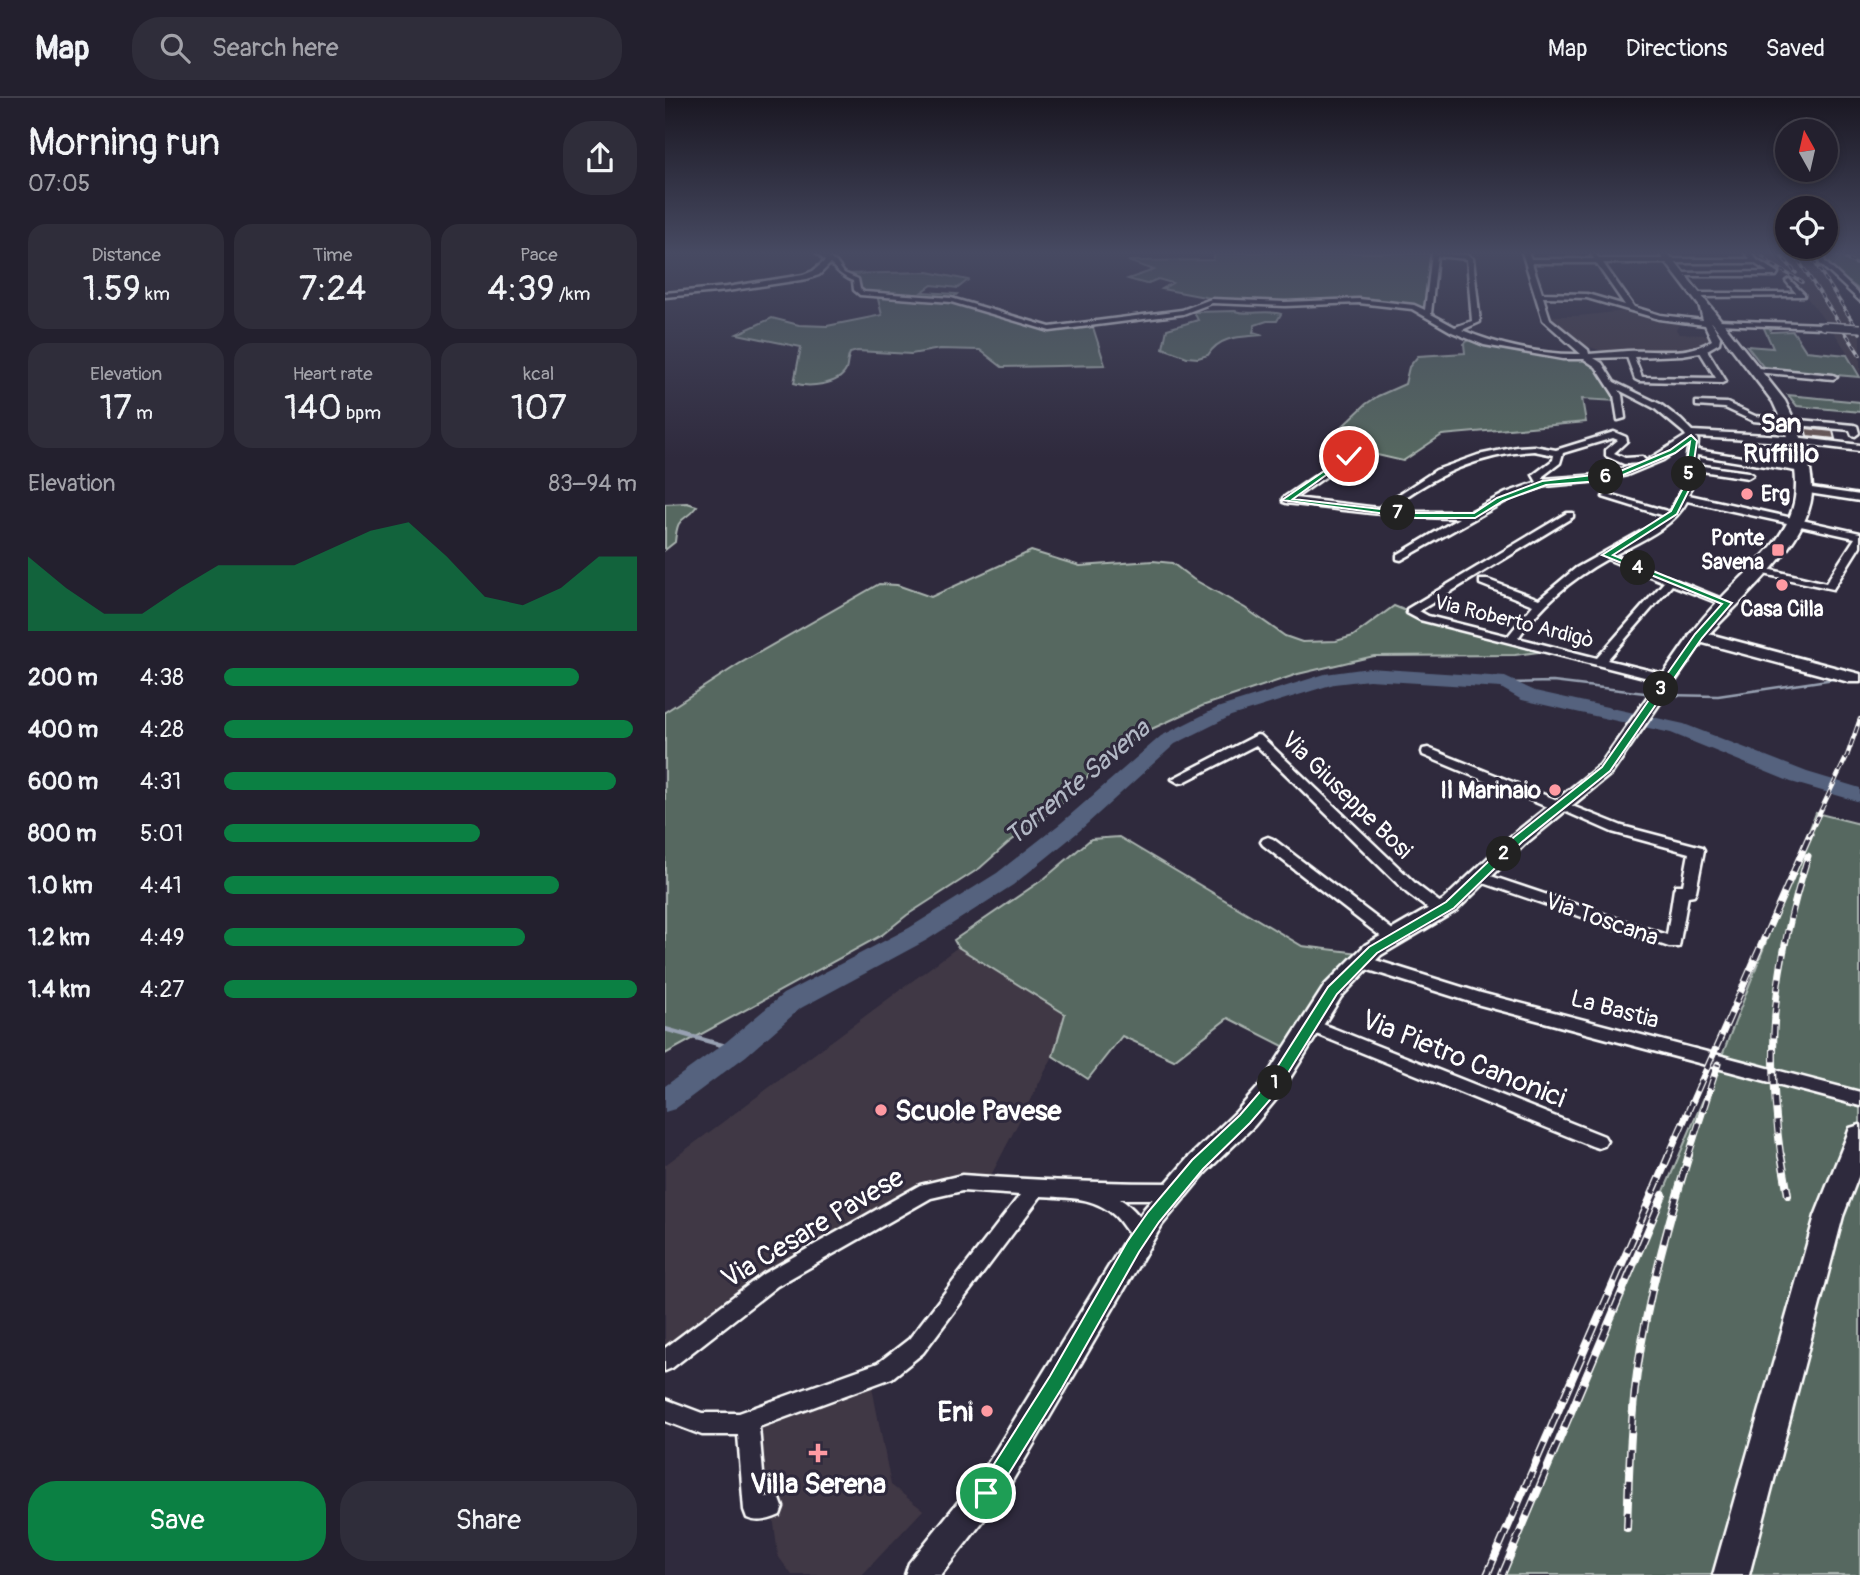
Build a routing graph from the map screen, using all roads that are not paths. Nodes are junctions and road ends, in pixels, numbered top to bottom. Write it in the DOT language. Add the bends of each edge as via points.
graph roads {
  1 [pos="1022,321"];
  2 [pos="1113,321"];
  3 [pos="1440,321"];
  4 [pos="1476,321"];
  5 [pos="1548,321"];
  6 [pos="1711,321"];
  7 [pos="1713,321"];
  8 [pos="1742,321"];
  9 [pos="1860,328"];
  10 [pos="1454,330"];
  11 [pos="1579,345"];
  12 [pos="1702,349"];
  13 [pos="1629,353"];
  14 [pos="1611,354"];
  15 [pos="1585,356"];
  16 [pos="1758,370"];
  17 [pos="1833,377"];
  18 [pos="1611,384"];
  19 [pos="1648,402"];
  20 [pos="1699,404"];
  21 [pos="1667,413"];
  22 [pos="1621,418"];
  23 [pos="1653,419"];
  24 [pos="1668,423"];
  25 [pos="1793,432"];
  26 [pos="1691,436"];
  27 [pos="1845,439"];
  28 [pos="1858,445"];
  29 [pos="1557,452"];
  30 [pos="1692,452"];
  31 [pos="1349,456"];
  32 [pos="1652,460"];
  33 [pos="1690,467"];
  34 [pos="1802,468"];
  35 [pos="1748,475"];
  36 [pos="1545,483"];
  37 [pos="1805,490"];
  38 [pos="1608,497"];
  39 [pos="1683,497"];
  40 [pos="1860,498"];
  41 [pos="1380,511"];
  42 [pos="1475,515"];
  43 [pos="1570,515"];
  44 [pos="1671,515"];
  45 [pos="1796,522"];
  46 [pos="1860,537"];
  47 [pos="1606,555"];
  48 [pos="1401,557"];
  49 [pos="1759,570"];
  50 [pos="1669,581"];
  51 [pos="1484,582"];
  52 [pos="1727,603"];
  53 [pos="1541,604"];
  54 [pos="1698,636"];
  55 [pos="1511,640"];
  56 [pos="1599,662"];
  57 [pos="1855,678"];
  58 [pos="1665,683"];
  59 [pos="1428,752"];
  60 [pos="1179,779"];
  61 [pos="1560,806"];
  62 [pos="1268,842"];
  63 [pos="1479,877"];
  64 [pos="1441,911"];
  65 [pos="1393,938"];
  66 [pos="1359,961"];
  67 [pos="1310,1025"];
  68 [pos="1860,1099"];
  69 [pos="1860,1136"];
  70 [pos="1598,1141"];
  71 [pos="1038,1186"];
  72 [pos="1088,1191"];
  73 [pos="1173,1191"];
  74 [pos="1142,1234"];
  75 [pos="665,1361"];
  76 [pos="665,1410"];
  77 [pos="748,1421"];
  78 [pos="772,1507"];
  79 [pos="921,1575"];
  80 [pos="1731,1575"];
  1 -- 2 [label="street" via="1050,329"];
  3 -- 10 [label="street"];
  4 -- 10 [label="street"];
  5 -- 11 [label="street"];
  6 -- 12 [label="street" via="1716,341"];
  7 -- 16 [label="main road"];
  8 -- 9 [label="street, bridge"];
  10 -- 15 [label="street" via="1495,345"];
  11 -- 14 [label="street"];
  11 -- 15 [label="street"];
  12 -- 13 [label="street"];
  12 -- 13 [label="street" via="1722,381 1639,379"];
  13 -- 14 [label="street"];
  14 -- 15 [label="street"];
  15 -- 18 [label="street" via="1599,365"];
  16 -- 17 [label="street"];
  16 -- 25 [label="main road"];
  18 -- 19 [label="street"];
  18 -- 22 [label="street" via="1618,395"];
  19 -- 21 [label="street"];
  19 -- 23 [label="street"];
  20 -- 25 [label="street" via="1724,405"];
  21 -- 24 [label="street"];
  21 -- 26 [label="street"];
  25 -- 26 [label="street"];
  25 -- 27 [label="street"];
  25 -- 28 [label="street"];
  25 -- 28 [label="street" via="1854,428"];
  25 -- 34 [label="main road"];
  26 -- 30 [label="street"];
  26 -- 32 [label="street" via="1672,452"];
  29 -- 32 [label="street" via="1614,435 1623,441 1609,454 1624,461"];
  29 -- 36 [label="street" via="1557,461 1538,475"];
  29 -- 41 [label="street" via="1534,447 1452,466"];
  30 -- 33 [label="street"];
  30 -- 34 [label="street"];
  31 -- 41 [label="street" via="1286,500"];
  32 -- 36 [label="street" via="1601,478"];
  33 -- 35 [label="street"];
  33 -- 39 [label="street"];
  34 -- 37 [label="main road"];
  36 -- 42 [label="street" via="1500,499"];
  37 -- 40 [label="street"];
  37 -- 45 [label="main road"];
  38 -- 44 [label="street"];
  39 -- 44 [label="street"];
  39 -- 45 [label="street"];
  41 -- 42 [label="street"];
  42 -- 48 [label="street"];
  43 -- 55 [label="street, Via Roberto Ardigò" via="1411,611"];
  44 -- 47 [label="street"];
  45 -- 46 [label="street"];
  45 -- 49 [label="main road"];
  46 -- 49 [label="street" via="1829,587"];
  47 -- 50 [label="street"];
  47 -- 53 [label="street" via="1576,573"];
  49 -- 52 [label="main road"];
  50 -- 52 [label="street"];
  50 -- 56 [label="street"];
  51 -- 53 [label="street"];
  52 -- 54 [label="main road"];
  53 -- 55 [label="street"];
  54 -- 57 [label="main road"];
  54 -- 58 [label="main road"];
  55 -- 56 [label="street, Via Roberto Ardigò"];
  56 -- 58 [label="street, Via Roberto Ardigò"];
  58 -- 61 [label="main road" via="1616,757"];
  59 -- 61 [label="street"];
  60 -- 64 [label="street, Via Giuseppe Bosi" via="1257,739 1412,889"];
  61 -- 63 [label="main road"];
  61 -- 63 [label="street, Via Toscana" via="1617,829 1697,850 1689,891 1681,891 1674,943"];
  62 -- 65 [label="street"];
  63 -- 64 [label="main road"];
  64 -- 65 [label="main road"];
  65 -- 66 [label="main road"];
  66 -- 67 [label="main road"];
  66 -- 68 [label="street, La Bastia" via="1469,996"];
  67 -- 70 [label="street, Via Pietro Canonici"];
  67 -- 73 [label="main road" via="1270,1090"];
  69 -- 80 [label="main road" via="1829,1216"];
  71 -- 72 [label="street, Via Cesare Pavese"];
  71 -- 75 [label="street, Via Cesare Pavese" via="962,1183 927,1191 770,1280"];
  71 -- 77 [label="street" via="906,1356 885,1371"];
  72 -- 73 [label="street, Via Cesare Pavese"];
  72 -- 74 [label="street, Via Cesare Pavese" via="1121,1209"];
  73 -- 74 [label="main road"];
  74 -- 79 [label="main road" via="994,1482"];
  76 -- 77 [label="street" via="702,1424"];
  77 -- 78 [label="street" via="755,1510"];
}
